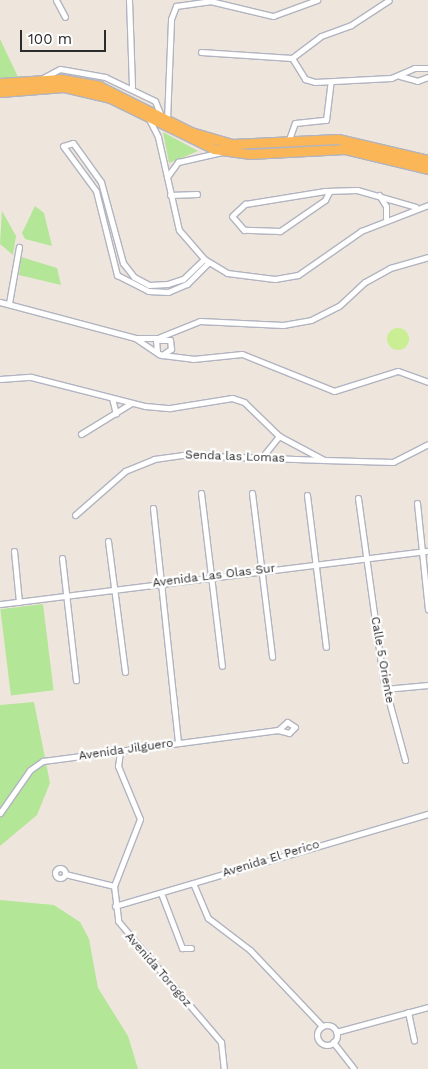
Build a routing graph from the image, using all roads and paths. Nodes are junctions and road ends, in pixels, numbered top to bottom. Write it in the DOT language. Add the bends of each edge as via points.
graph roads {
  1 [pos="56,0"];
  2 [pos="130,0"];
  3 [pos="316,0"];
  4 [pos="389,0"];
  5 [pos="64,17"];
  6 [pos="202,52"];
  7 [pos="292,58"];
  8 [pos="428,68"];
  9 [pos="400,76"];
  10 [pos="428,77"];
  11 [pos="41,79"];
  12 [pos="331,82"];
  13 [pos="0,83"];
  14 [pos="132,87"];
  15 [pos="0,92"];
  16 [pos="168,96"];
  17 [pos="155,101"];
  18 [pos="149,119"];
  19 [pos="164,119"];
  20 [pos="288,143"];
  21 [pos="227,151"];
  22 [pos="428,160"];
  23 [pos="428,169"];
  24 [pos="167,177"];
  25 [pos="329,192"];
  26 [pos="196,194"];
  27 [pos="170,195"];
  28 [pos="378,195"];
  29 [pos="428,205"];
  30 [pos="417,207"];
  31 [pos="386,218"];
  32 [pos="19,247"];
  33 [pos="428,257"];
  34 [pos="206,261"];
  35 [pos="0,302"];
  36 [pos="9,303"];
  37 [pos="178,330"];
  38 [pos="135,338"];
  39 [pos="159,338"];
  40 [pos="171,344"];
  41 [pos="160,354"];
  42 [pos="182,358"];
  43 [pos="0,379"];
  44 [pos="428,382"];
  45 [pos="112,398"];
  46 [pos="130,404"];
  47 [pos="116,414"];
  48 [pos="81,434"];
  49 [pos="279,436"];
  50 [pos="428,444"];
  51 [pos="263,456"];
  52 [pos="324,460"];
  53 [pos="201,493"];
  54 [pos="252,493"];
  55 [pos="307,495"];
  56 [pos="358,498"];
  57 [pos="417,503"];
  58 [pos="153,508"];
  59 [pos="75,515"];
  60 [pos="108,541"];
  61 [pos="14,551"];
  62 [pos="426,552"];
  63 [pos="62,558"];
  64 [pos="366,559"];
  65 [pos="313,564"];
  66 [pos="260,570"];
  67 [pos="212,576"];
  68 [pos="159,584"];
  69 [pos="113,589"];
  70 [pos="66,595"];
  71 [pos="19,602"];
  72 [pos="0,604"];
  73 [pos="428,609"];
  74 [pos="326,647"];
  75 [pos="272,657"];
  76 [pos="222,666"];
  77 [pos="125,672"];
  78 [pos="76,680"];
  79 [pos="428,685"];
  80 [pos="385,689"];
  81 [pos="278,730"];
  82 [pos="178,742"];
  83 [pos="120,752"];
  84 [pos="405,760"];
  85 [pos="0,813"];
  86 [pos="428,814"];
  87 [pos="65,874"];
  88 [pos="193,883"];
  89 [pos="114,886"];
  90 [pos="161,893"];
  91 [pos="115,906"];
  92 [pos="191,948"];
  93 [pos="428,1007"];
  94 [pos="408,1012"];
  95 [pos="322,1026"];
  96 [pos="336,1032"];
  97 [pos="414,1040"];
  98 [pos="333,1042"];
  99 [pos="224,1069"];
  100 [pos="354,1069"];
  1 -- 5 [label="street"];
  2 -- 14 [label="street"];
  3 -- 16 [label="street" via="274,16 210,1 176,6 171,19"];
  4 -- 7 [label="street" via="350,25 321,36"];
  6 -- 7 [label="street"];
  7 -- 12 [label="street" via="305,79"];
  8 -- 9 [label="street" via="414,68"];
  9 -- 10 [label="street" via="417,81"];
  9 -- 12 [label="street"];
  11 -- 13 [label="highway"];
  11 -- 14 [label="street" via="66,69"];
  11 -- 19 [label="highway" via="99,86"];
  12 -- 20 [label="street" via="326,120 295,123"];
  14 -- 17 [label="street"];
  15 -- 18 [label="highway" via="64,87 110,98"];
  16 -- 17 [label="street"];
  16 -- 19 [label="street"];
  17 -- 19 [label="street"];
  18 -- 21 [label="highway" via="193,142"];
  18 -- 24 [label="street"];
  19 -- 20 [label="highway" via="232,144"];
  20 -- 22 [label="highway" via="353,141"];
  21 -- 23 [label="highway" via="345,149"];
  21 -- 24 [label="street" via="178,162"];
  24 -- 27 [label="street"];
  25 -- 25 [label="street" via="245,204 232,216 244,230 280,231 325,200"];
  25 -- 28 [label="street" via="357,190"];
  26 -- 27 [label="street"];
  27 -- 34 [label="street" via="179,230"];
  28 -- 30 [label="street"];
  28 -- 31 [label="street" via="386,206"];
  29 -- 30 [label="street"];
  30 -- 31 [label="street"];
  31 -- 34 [label="street" via="298,275 240,277"];
  32 -- 36 [label="street"];
  33 -- 37 [label="street" via="390,268 339,306 311,320 283,325 200,321"];
  34 -- 34 [label="street" via="183,279 168,284 150,285 134,277 123,263 101,182 73,143 63,146 96,191 117,275 148,291 168,292 187,284"];
  35 -- 36 [label="street"];
  36 -- 38 [label="street"];
  37 -- 39 [label="street"];
  37 -- 40 [label="street"];
  38 -- 39 [label="street"];
  38 -- 41 [label="street"];
  39 -- 40 [label="street"];
  39 -- 41 [label="street" via="154,346"];
  40 -- 41 [label="street"];
  40 -- 42 [label="street"];
  41 -- 42 [label="street"];
  42 -- 44 [label="street" via="242,354 334,391 398,371"];
  43 -- 45 [label="street" via="31,377"];
  45 -- 46 [label="street"];
  45 -- 47 [label="street"];
  46 -- 47 [label="street"];
  46 -- 49 [label="street" via="170,408 232,398 244,402"];
  47 -- 48 [label="street"];
  49 -- 51 [label="street"];
  49 -- 52 [label="street"];
  50 -- 52 [label="street, Senda las Lomas" via="393,462"];
  51 -- 52 [label="street, Senda las Lomas"];
  51 -- 59 [label="street, Senda las Lomas" via="182,454 139,463"];
  53 -- 67 [label="street"];
  54 -- 66 [label="street"];
  55 -- 65 [label="street"];
  56 -- 64 [label="street, Calle 5 Oriente"];
  57 -- 62 [label="street"];
  58 -- 68 [label="street"];
  60 -- 69 [label="street"];
  61 -- 71 [label="street"];
  62 -- 64 [label="street, Avenida Las Olas Sur"];
  62 -- 73 [label="street"];
  63 -- 70 [label="street"];
  64 -- 65 [label="street, Avenida Las Olas Sur"];
  64 -- 80 [label="street, Calle 5 Oriente"];
  65 -- 66 [label="street, Avenida Las Olas Sur"];
  65 -- 74 [label="street"];
  66 -- 67 [label="street, Avenida Las Olas Sur"];
  66 -- 75 [label="street"];
  67 -- 68 [label="street, Avenida Las Olas Sur"];
  67 -- 76 [label="street"];
  68 -- 69 [label="street, Avenida Las Olas Sur"];
  68 -- 82 [label="street"];
  69 -- 70 [label="street, Avenida Las Olas Sur"];
  69 -- 77 [label="street"];
  70 -- 71 [label="street, Avenida Las Olas Sur"];
  70 -- 78 [label="street"];
  71 -- 72 [label="street, Avenida Las Olas Sur"];
  79 -- 80 [label="street"];
  80 -- 84 [label="street, Calle 5 Oriente"];
  81 -- 82 [label="street, Avenida Jilguero"];
  82 -- 83 [label="street, Avenida Jilguero"];
  83 -- 85 [label="street, Avenida Jilguero" via="43,761 30,770"];
  83 -- 89 [label="street, Avenida Torogoz" via="118,766 140,819"];
  86 -- 88 [label="street, Avenida El Perico"];
  87 -- 89 [label="street"];
  88 -- 90 [label="street, Avenida El Perico"];
  88 -- 95 [label="street" via="208,918 250,950"];
  89 -- 91 [label="street, Avenida Torogoz"];
  90 -- 91 [label="street, Avenida El Perico"];
  90 -- 92 [label="street" via="182,948"];
  91 -- 99 [label="street, Avenida Torogoz" via="123,931 221,1042"];
  93 -- 94 [label="street"];
  94 -- 96 [label="street"];
  94 -- 97 [label="street"];
  95 -- 96 [label="street" via="330,1026"];
  95 -- 98 [label="street" via="319,1040"];
  96 -- 98 [label="street"];
  98 -- 100 [label="street"];
}
